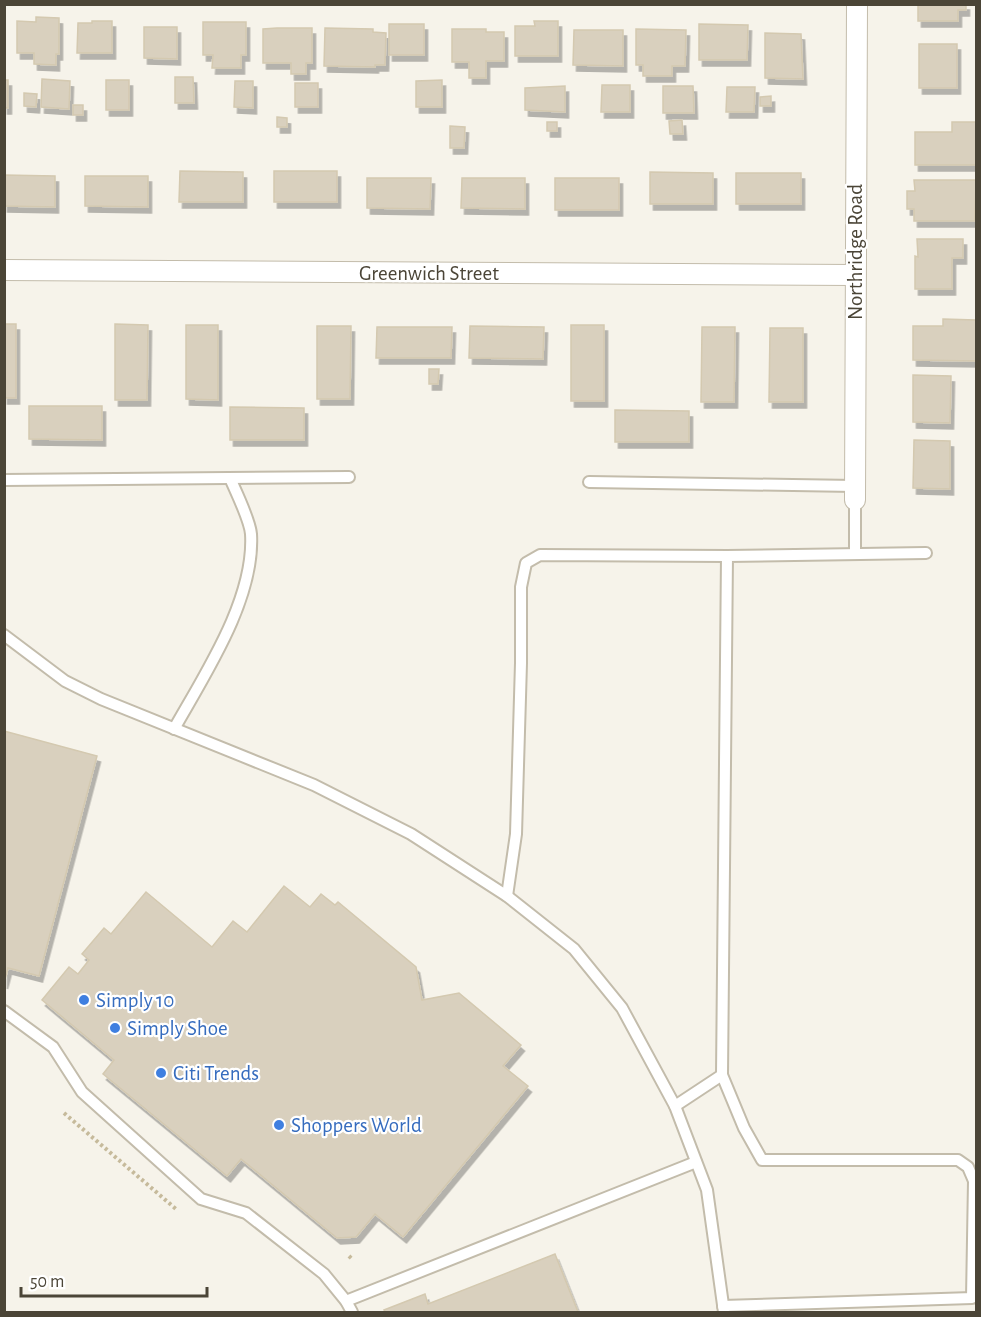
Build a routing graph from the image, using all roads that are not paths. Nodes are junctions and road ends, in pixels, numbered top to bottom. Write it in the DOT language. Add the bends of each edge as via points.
graph roads {
  1 [pos="857,4"];
  2 [pos="4,270"];
  3 [pos="854,275"];
  4 [pos="349,477"];
  5 [pos="230,478"];
  6 [pos="4,480"];
  7 [pos="589,482"];
  8 [pos="855,493"];
  9 [pos="926,553"];
  10 [pos="855,554"];
  11 [pos="728,556"];
  12 [pos="4,635"];
  13 [pos="174,729"];
  14 [pos="507,896"];
  15 [pos="4,1011"];
  16 [pos="722,1075"];
  17 [pos="675,1106"];
  18 [pos="696,1162"];
  19 [pos="346,1301"];
  20 [pos="724,1309"];
  21 [pos="352,1312"];
  1 -- 3 [label="street, Northridge Road"];
  2 -- 3 [label="street, Greenwich Street"];
  3 -- 8 [label="street, Northridge Road"];
  4 -- 5 [label="lane"];
  5 -- 6 [label="lane"];
  5 -- 13 [label="lane" via="251,532 249,572 225,638"];
  7 -- 8 [label="lane"];
  8 -- 10 [label="lane"];
  9 -- 10 [label="lane"];
  10 -- 11 [label="lane"];
  11 -- 14 [label="lane" via="540,555 526,562 521,587 516,834"];
  11 -- 16 [label="lane"];
  12 -- 13 [label="lane" via="65,681"];
  13 -- 14 [label="lane" via="314,786 411,834"];
  14 -- 17 [label="lane" via="574,949 622,1008"];
  15 -- 19 [label="lane" via="53,1047 82,1092 201,1199 246,1213 324,1274"];
  16 -- 17 [label="lane"];
  16 -- 20 [label="lane" via="762,1160 958,1160 968,1167 974,1180 972,1298"];
  17 -- 18 [label="lane"];
  18 -- 19 [label="lane"];
  18 -- 20 [label="lane" via="707,1190"];
  19 -- 21 [label="lane"];
}
